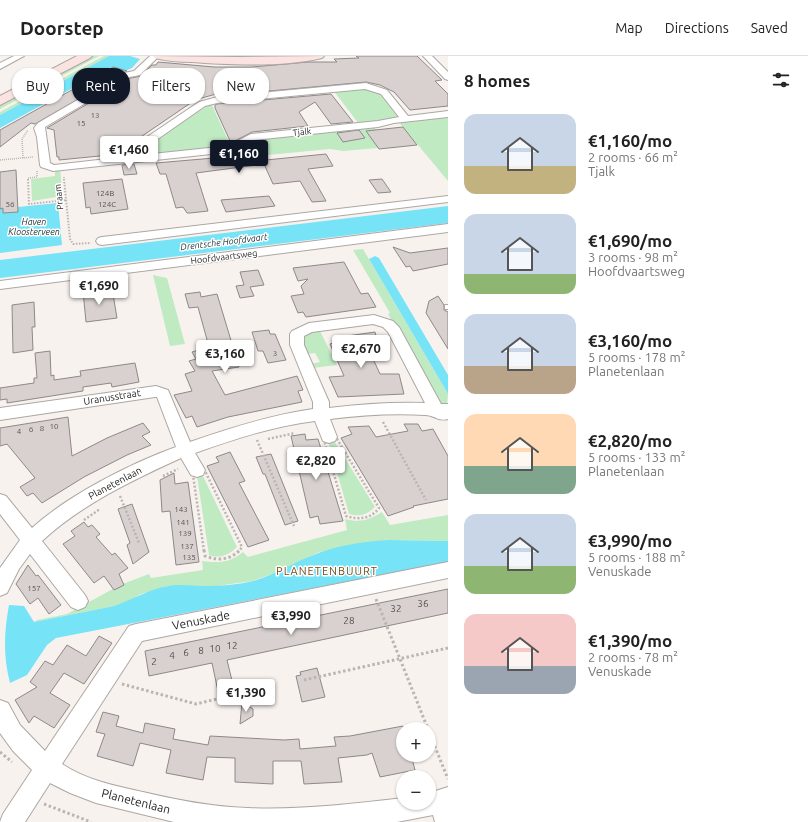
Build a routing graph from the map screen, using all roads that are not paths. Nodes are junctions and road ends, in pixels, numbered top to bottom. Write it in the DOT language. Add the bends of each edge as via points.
graph roads {
  1 [pos="20,56"];
  2 [pos="86,56"];
  3 [pos="155,56"];
  4 [pos="159,56"];
  5 [pos="318,56"];
  6 [pos="427,56"];
  7 [pos="1,65"];
  8 [pos="137,73"];
  9 [pos="448,77"];
  10 [pos="130,84"];
  11 [pos="0,101"];
  12 [pos="448,114"];
  13 [pos="406,119"];
  14 [pos="52,130"];
  15 [pos="42,137"];
  16 [pos="148,158"];
  17 [pos="448,199"];
  18 [pos="448,228"];
  19 [pos="102,241"];
  20 [pos="0,285"];
  21 [pos="442,410"];
  22 [pos="0,414"];
  23 [pos="448,421"];
  24 [pos="325,426"];
  25 [pos="191,461"];
  26 [pos="0,500"];
  27 [pos="32,540"];
  28 [pos="448,570"];
  29 [pos="0,587"];
  30 [pos="78,601"];
  31 [pos="0,711"];
  32 [pos="48,768"];
  33 [pos="445,808"];
  34 [pos="247,821"];
  35 [pos="11,822"];
  1 -- 7 [label="street"];
  2 -- 11 [label="street"];
  3 -- 8 [label="street"];
  4 -- 5 [label="street" via="227,61"];
  6 -- 9 [label="street"];
  8 -- 10 [label="street" via="139,79"];
  8 -- 15 [label="street, Tjalk" via="127,75 41,125 39,128"];
  12 -- 13 [label="street, Tjalk"];
  13 -- 16 [label="street, Tjalk" via="256,136 247,138 230,149"];
  13 -- 16 [label="street" via="384,92 366,86 217,100 202,104 148,141 145,147"];
  14 -- 15 [label="street"];
  15 -- 16 [label="street, Tjalk" via="45,165 53,168"];
  17 -- 19 [label="street"];
  18 -- 20 [label="street, Hoofdvaartsweg"];
  21 -- 23 [label="street"];
  21 -- 24 [label="street, Planetenlaan" via="380,409"];
  21 -- 24 [label="street" via="394,330 388,324 374,319 309,328 297,334 297,345 321,402"];
  22 -- 25 [label="street, Uranusstraat" via="156,391 163,394"];
  24 -- 25 [label="street, Planetenlaan" via="254,438"];
  25 -- 27 [label="street, Planetenlaan" via="150,465 65,512"];
  26 -- 27 [label="street"];
  27 -- 29 [label="street, Planetenlaan" via="18,556"];
  27 -- 30 [label="street"];
  28 -- 32 [label="street, Venuskade" via="136,633"];
  31 -- 32 [label="street, Planetenlaan" via="20,744"];
  32 -- 34 [label="street, Planetenlaan" via="71,782 121,799 177,811"];
  32 -- 35 [label="street, Venuskade"];
  33 -- 34 [label="street, Planetenlaan" via="329,818"];
}
